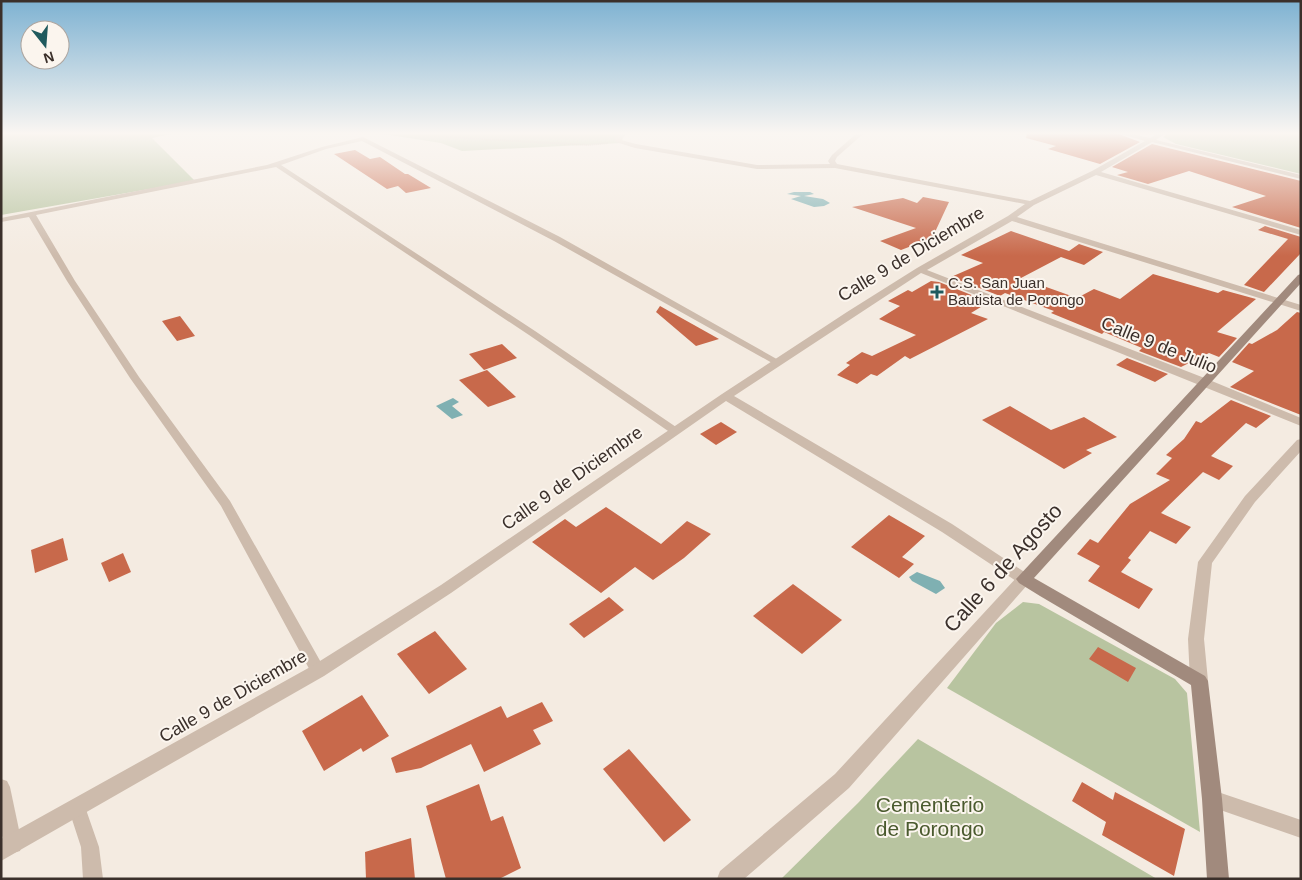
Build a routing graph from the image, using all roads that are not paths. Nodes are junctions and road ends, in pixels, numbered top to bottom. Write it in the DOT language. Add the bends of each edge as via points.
graph roads {
  1 [pos="236,174"];
  2 [pos="291,174"];
  3 [pos="431,174"];
  4 [pos="879,174"];
  5 [pos="1093,174"];
  6 [pos="1099,174"];
  7 [pos="1031,202"];
  8 [pos="32,215"];
  9 [pos="1011,218"];
  10 [pos="1,220"];
  11 [pos="1301,233"];
  12 [pos="920,270"];
  13 [pos="1301,277"];
  14 [pos="1280,301"];
  15 [pos="1301,308"];
  16 [pos="777,362"];
  17 [pos="1203,381"];
  18 [pos="726,396"];
  19 [pos="1301,422"];
  20 [pos="675,431"];
  21 [pos="1301,443"];
  22 [pos="1024,579"];
  23 [pos="318,671"];
  24 [pos="1199,681"];
  25 [pos="1,787"];
  26 [pos="1212,799"];
  27 [pos="77,807"];
  28 [pos="1301,829"];
  29 [pos="7,847"];
  30 [pos="93,879"];
  31 [pos="728,879"];
  32 [pos="1218,879"];
  1 -- 8 [label="lane"];
  2 -- 20 [label="lane"];
  3 -- 16 [label="lane" via="558,239"];
  4 -- 7 [label="street"];
  5 -- 7 [label="street, Calle 9 de Diciembre"];
  6 -- 11 [label="street"];
  7 -- 9 [label="street, Calle 9 de Diciembre"];
  8 -- 10 [label="lane"];
  8 -- 23 [label="lane" via="136,378 226,504"];
  9 -- 12 [label="street, Calle 9 de Diciembre"];
  9 -- 14 [label="street"];
  12 -- 16 [label="street, Calle 9 de Diciembre"];
  12 -- 17 [label="street, Calle 9 de Julio"];
  13 -- 14 [label="main road, Calle 6 de Agosto"];
  14 -- 15 [label="street"];
  14 -- 17 [label="main road, Calle 6 de Agosto"];
  16 -- 18 [label="street, Calle 9 de Diciembre"];
  17 -- 19 [label="street, Calle 9 de Julio"];
  17 -- 22 [label="main road, Calle 6 de Agosto"];
  18 -- 20 [label="street, Calle 9 de Diciembre"];
  18 -- 22 [label="street" via="947,528"];
  20 -- 23 [label="street, Calle 9 de Diciembre" via="446,589"];
  21 -- 24 [label="street" via="1250,500 1205,562 1196,639"];
  22 -- 24 [label="main road" via="1078,614"];
  22 -- 31 [label="street, Calle 6 de Agosto" via="842,781"];
  23 -- 27 [label="street, Calle 9 de Diciembre"];
  24 -- 26 [label="main road"];
  25 -- 29 [label="lane"];
  26 -- 28 [label="lane"];
  26 -- 32 [label="main road"];
  27 -- 29 [label="street, Calle 9 de Diciembre"];
  27 -- 30 [label="lane" via="90,847"];
}
